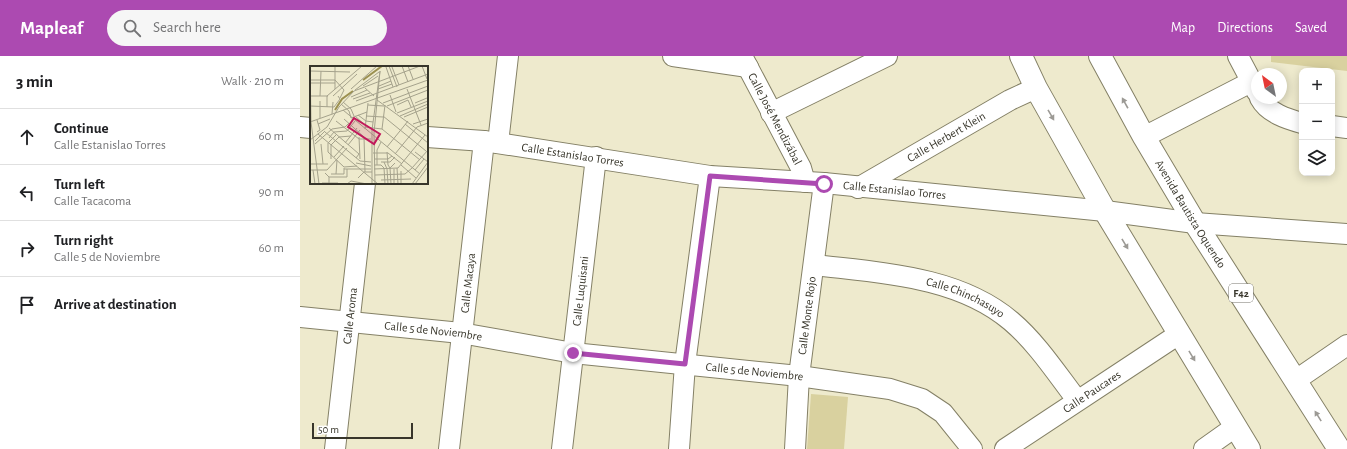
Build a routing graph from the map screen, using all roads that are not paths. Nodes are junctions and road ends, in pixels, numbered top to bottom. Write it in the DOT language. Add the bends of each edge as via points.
graph roads {
  1 [pos="508,56"];
  2 [pos="673,56"];
  3 [pos="887,56"];
  4 [pos="1021,56"];
  5 [pos="1100,56"];
  6 [pos="1238,56"];
  7 [pos="745,62"];
  8 [pos="1251,81"];
  9 [pos="1036,88"];
  10 [pos="1251,93"];
  11 [pos="1264,104"];
  12 [pos="771,113"];
  13 [pos="1299,122"];
  14 [pos="300,126"];
  15 [pos="1335,126"];
  16 [pos="310,128"];
  17 [pos="1347,128"];
  18 [pos="428,137"];
  19 [pos="1144,137"];
  20 [pos="491,142"];
  21 [pos="596,157"];
  22 [pos="710,176"];
  23 [pos="814,183"];
  24 [pos="365,184"];
  25 [pos="858,188"];
  26 [pos="1105,211"];
  27 [pos="1195,222"];
  28 [pos="1347,234"];
  29 [pos="815,265"];
  30 [pos="300,317"];
  31 [pos="350,323"];
  32 [pos="461,334"];
  33 [pos="1179,334"];
  34 [pos="1347,345"];
  35 [pos="573,353"];
  36 [pos="685,364"];
  37 [pos="799,376"];
  38 [pos="1296,380"];
  39 [pos="1077,400"];
  40 [pos="1235,427"];
  41 [pos="335,449"];
  42 [pos="449,449"];
  43 [pos="562,449"];
  44 [pos="679,449"];
  45 [pos="795,449"];
  46 [pos="972,449"];
  47 [pos="1005,449"];
  48 [pos="1204,449"];
  49 [pos="1249,449"];
  50 [pos="1339,449"];
  1 -- 20 [label="street, Calle Macaya"];
  2 -- 7 [label="street"];
  3 -- 12 [label="street"];
  4 -- 9 [label="main road"];
  19 -- 5 [label="main road, Avenida Bautista Oquendo / F42, one-way"];
  6 -- 8 [label="street"];
  7 -- 12 [label="street, Calle José Mendizábal"];
  9 -- 25 [label="street, Calle Herbert Klein" via="1010,100"];
  9 -- 26 [label="main road, one-way"];
  10 -- 19 [label="street"];
  11 -- 13 [label="street" via="1274,112"];
  12 -- 23 [label="street, Calle José Mendizábal" via="802,168"];
  14 -- 16 [label="street"];
  15 -- 17 [label="street"];
  18 -- 20 [label="street, Calle Estanislao Torres"];
  19 -- 27 [label="main road, Avenida Bautista Oquendo / F42"];
  20 -- 21 [label="street, Calle Estanislao Torres"];
  20 -- 32 [label="street, Calle Macaya"];
  21 -- 22 [label="street, Calle Estanislao Torres"];
  21 -- 35 [label="street, Calle Luquisani"];
  22 -- 23 [label="street, Calle Estanislao Torres"];
  22 -- 36 [label="street"];
  23 -- 25 [label="street, Calle Estanislao Torres"];
  23 -- 29 [label="street, Calle Monte Rojo"];
  24 -- 31 [label="street, Calle Aroma"];
  25 -- 26 [label="street, Calle Estanislao Torres"];
  26 -- 27 [label="street, Calle Estanislao Torres"];
  26 -- 33 [label="main road, one-way"];
  27 -- 28 [label="street, Calle Estanislao Torres"];
  27 -- 38 [label="main road, Avenida Bautista Oquendo / F42"];
  29 -- 37 [label="street, Calle Monte Rojo"];
  29 -- 39 [label="street, Calle Chinchasuyo" via="899,275 942,285 980,300 1011,321 1025,335"];
  30 -- 31 [label="street, Calle 5 de Noviembre"];
  31 -- 32 [label="street, Calle 5 de Noviembre"];
  31 -- 41 [label="street, Calle Aroma"];
  32 -- 35 [label="street, Calle 5 de Noviembre"];
  32 -- 42 [label="street, Calle Macaya"];
  33 -- 39 [label="street, Calle Paucares"];
  33 -- 40 [label="main road, one-way"];
  34 -- 38 [label="street"];
  35 -- 36 [label="street, Calle 5 de Noviembre"];
  35 -- 43 [label="street, Calle Luquisani"];
  36 -- 37 [label="street, Calle 5 de Noviembre"];
  36 -- 44 [label="street"];
  37 -- 45 [label="street, Calle Monte Rojo"];
  37 -- 46 [label="street, Calle 5 de Noviembre" via="890,389 922,399 943,413"];
  50 -- 38 [label="main road, Avenida Bautista Oquendo / F42, one-way"];
  39 -- 47 [label="street, Calle Paucares"];
  40 -- 48 [label="street"];
  40 -- 49 [label="main road"];
}
